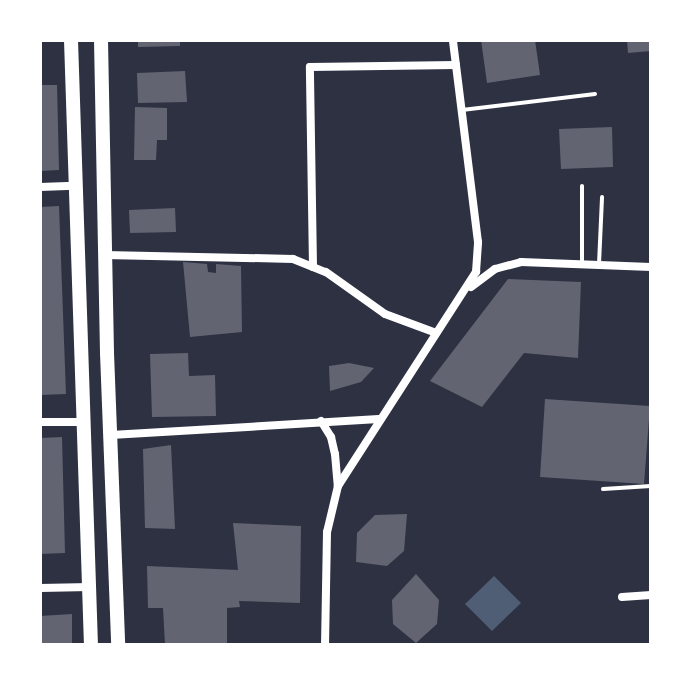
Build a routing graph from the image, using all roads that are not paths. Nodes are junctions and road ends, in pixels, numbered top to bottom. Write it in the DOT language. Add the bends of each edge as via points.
graph roads {
  1 [pos="71,40"];
  2 [pos="101,40"];
  3 [pos="453,40"];
  4 [pos="456,65"];
  5 [pos="595,94"];
  6 [pos="462,110"];
  7 [pos="74,186"];
  8 [pos="582,186"];
  9 [pos="40,187"];
  10 [pos="602,197"];
  11 [pos="104,255"];
  12 [pos="582,264"];
  13 [pos="599,264"];
  14 [pos="313,267"];
  15 [pos="651,267"];
  16 [pos="467,291"];
  17 [pos="436,333"];
  18 [pos="379,419"];
  19 [pos="321,421"];
  20 [pos="40,422"];
  21 [pos="82,422"];
  22 [pos="111,435"];
  23 [pos="338,486"];
  24 [pos="651,486"];
  25 [pos="603,489"];
  26 [pos="90,587"];
  27 [pos="40,588"];
  28 [pos="651,595"];
  29 [pos="622,597"];
  30 [pos="91,645"];
  31 [pos="118,645"];
  32 [pos="325,645"];
  1 -- 7 [label="main road"];
  2 -- 11 [label="main road"];
  3 -- 4 [label="street"];
  4 -- 6 [label="street"];
  4 -- 14 [label="street" via="310,67"];
  5 -- 6 [label="lane"];
  6 -- 16 [label="street" via="479,255"];
  7 -- 9 [label="street"];
  7 -- 21 [label="main road"];
  8 -- 12 [label="lane"];
  10 -- 13 [label="lane"];
  11 -- 14 [label="street" via="274,258"];
  11 -- 22 [label="main road"];
  12 -- 13 [label="street"];
  12 -- 16 [label="street" via="507,264"];
  13 -- 15 [label="street"];
  14 -- 17 [label="street" via="385,314"];
  16 -- 17 [label="street"];
  17 -- 18 [label="street"];
  18 -- 19 [label="street"];
  18 -- 23 [label="street"];
  19 -- 22 [label="street"];
  19 -- 23 [label="street" via="333,445"];
  20 -- 21 [label="street"];
  21 -- 26 [label="main road"];
  22 -- 31 [label="main road"];
  23 -- 32 [label="street" via="327,532"];
  24 -- 25 [label="lane"];
  26 -- 27 [label="street"];
  26 -- 30 [label="main road"];
  28 -- 29 [label="street"];
}
